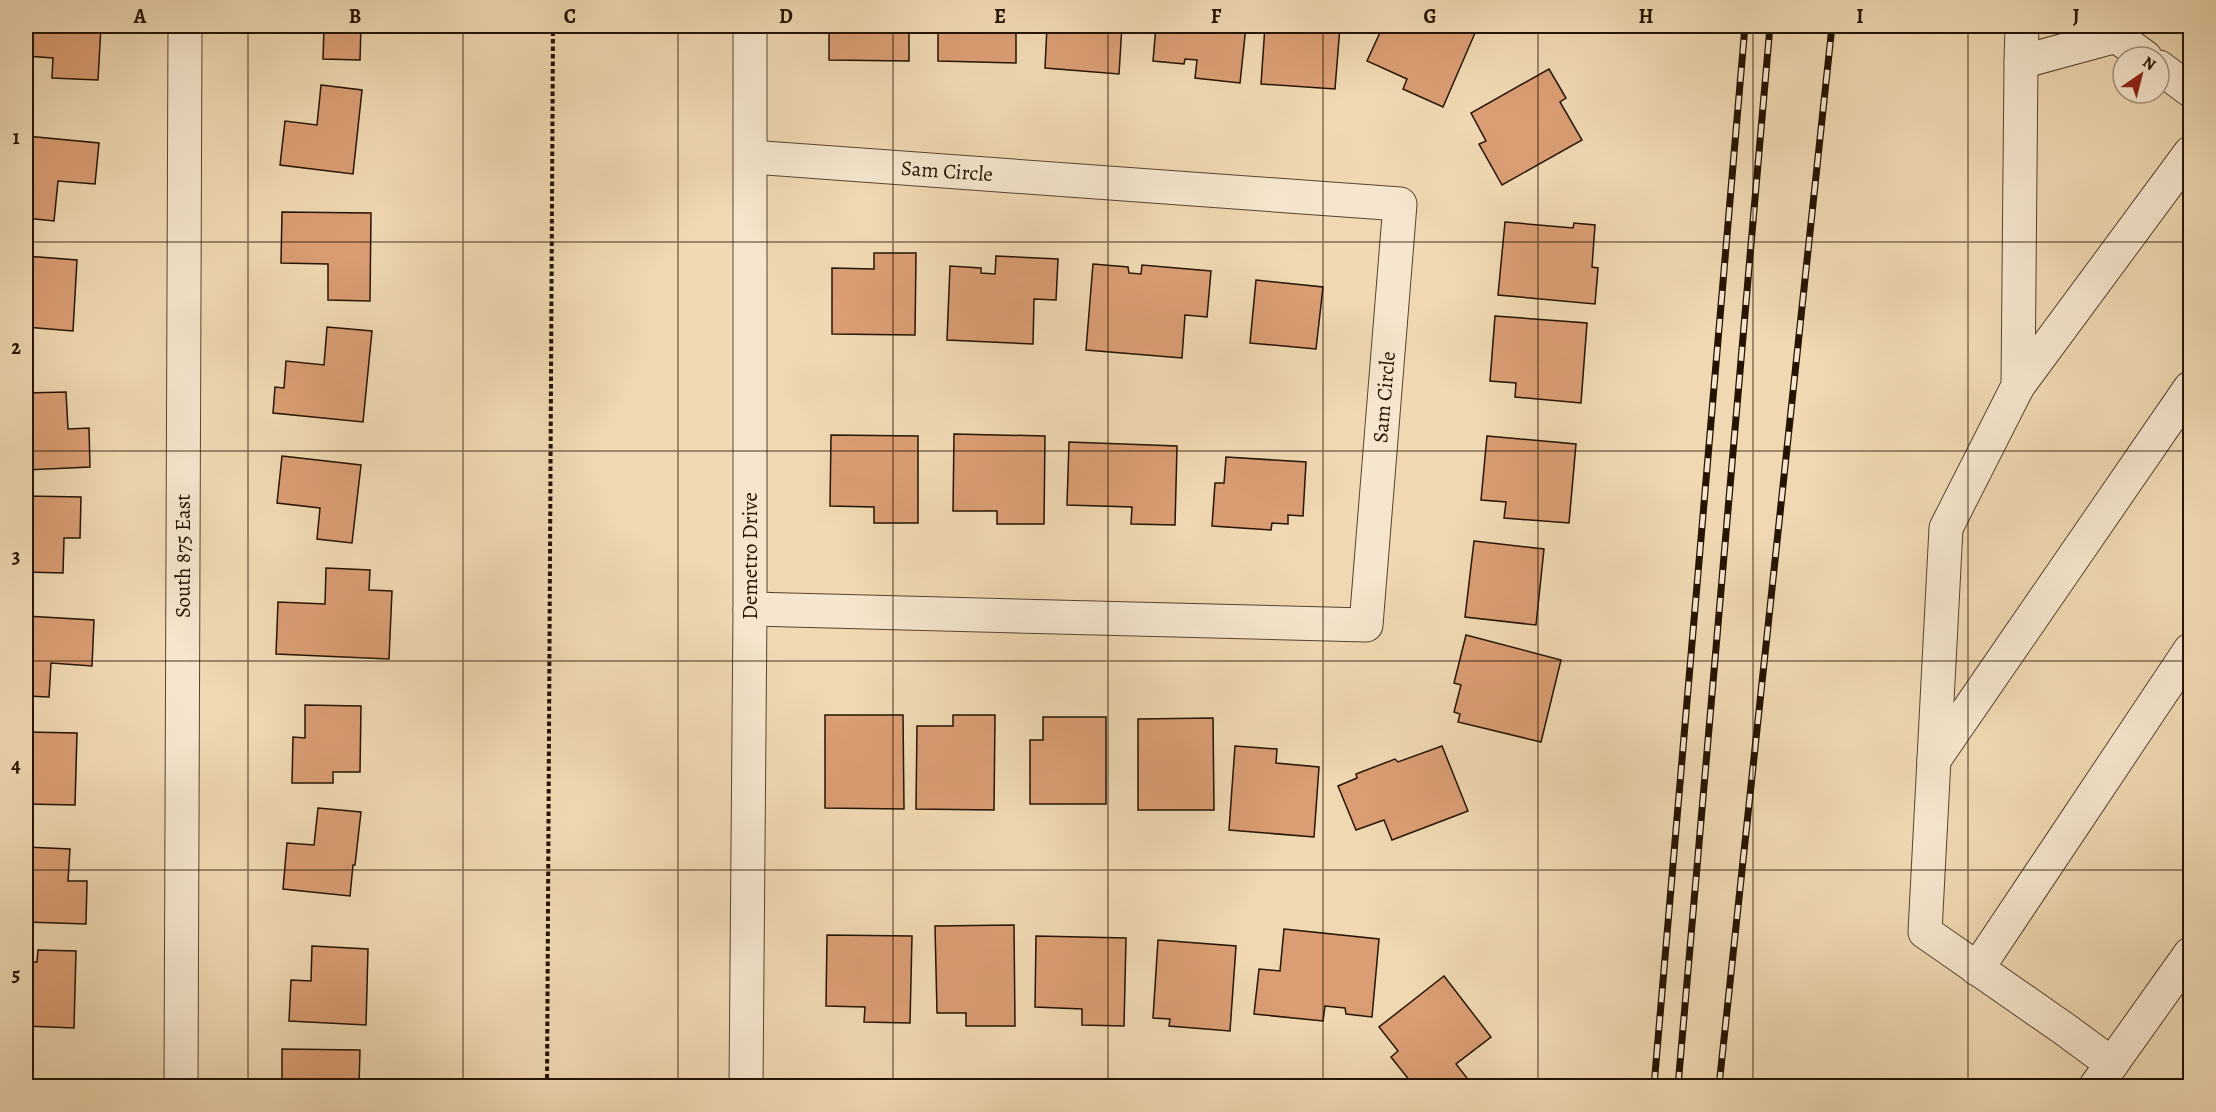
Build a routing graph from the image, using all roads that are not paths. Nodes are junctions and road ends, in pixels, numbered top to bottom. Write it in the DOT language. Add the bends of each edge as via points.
graph roads {
  1 [pos="184,26"];
  2 [pos="750,26"];
  3 [pos="2022,26"];
  4 [pos="2128,45"];
  5 [pos="2021,62"];
  6 [pos="2171,76"];
  7 [pos="2190,90"];
  8 [pos="2190,153"];
  9 [pos="751,157"];
  10 [pos="2018,386"];
  11 [pos="2190,388"];
  12 [pos="750,609"];
  13 [pos="2190,650"];
  14 [pos="1934,760"];
  15 [pos="2190,954"];
  16 [pos="1977,969"];
  17 [pos="2104,1075"];
  18 [pos="181,1086"];
  19 [pos="746,1086"];
  1 -- 18 [label="street, South 875 East"];
  2 -- 9 [label="street, Demetro Drive"];
  3 -- 5 [label="street"];
  4 -- 5 [label="street" via="2116,36"];
  5 -- 10 [label="street"];
  6 -- 7 [label="street"];
  8 -- 10 [label="street"];
  9 -- 12 [label="street, Demetro Drive"];
  9 -- 12 [label="street, Sam Circle" via="1400,204 1366,625"];
  10 -- 14 [label="street" via="1946,528"];
  11 -- 14 [label="street"];
  12 -- 19 [label="street, Demetro Drive"];
  13 -- 16 [label="street"];
  14 -- 16 [label="street" via="1925,932"];
  15 -- 17 [label="street"];
  16 -- 17 [label="street" via="2063,1028"];
}
